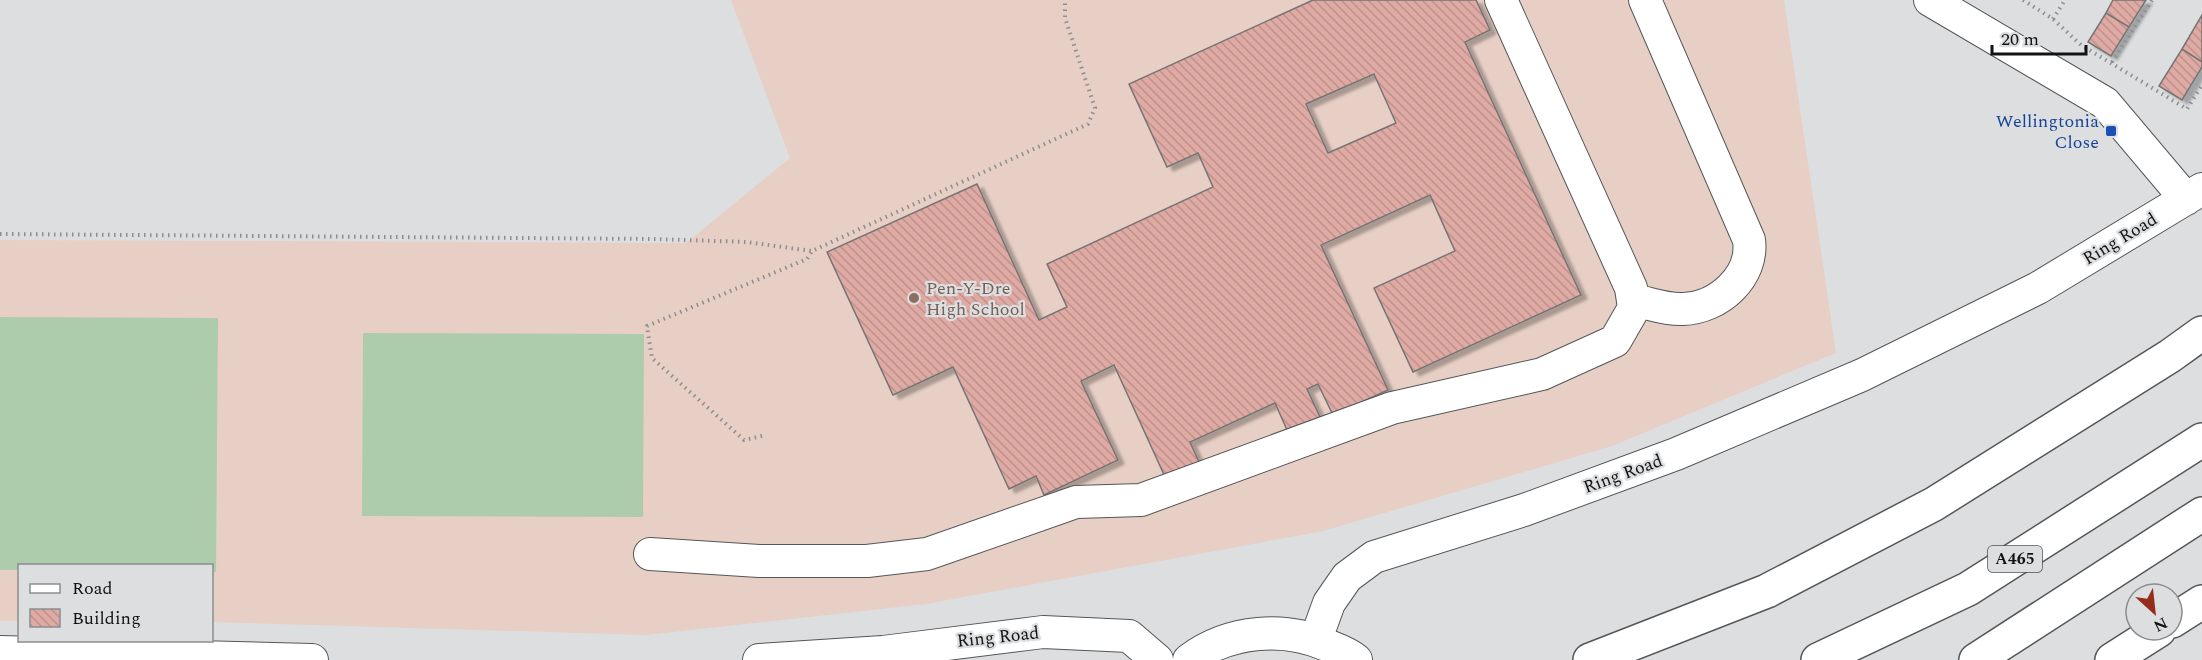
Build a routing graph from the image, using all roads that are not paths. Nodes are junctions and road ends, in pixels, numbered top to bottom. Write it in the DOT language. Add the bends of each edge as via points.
graph roads {
  1 [pos="1501,0"];
  2 [pos="1645,0"];
  3 [pos="1930,0"];
  4 [pos="2194,194"];
  5 [pos="1633,300"];
  6 [pos="2202,333"];
  7 [pos="2202,440"];
  8 [pos="2202,514"];
  9 [pos="650,554"];
  10 [pos="2202,602"];
  11 [pos="2184,613"];
  12 [pos="1316,639"];
  13 [pos="2140,642"];
  14 [pos="0,652"];
  15 [pos="312,660"];
  16 [pos="759,660"];
  17 [pos="1157,660"];
  18 [pos="1189,660"];
  19 [pos="1356,660"];
  20 [pos="1590,660"];
  21 [pos="1818,660"];
  22 [pos="1976,660"];
  23 [pos="2112,660"];
  1 -- 5 [label="street" via="1631,288"];
  2 -- 5 [label="street" via="1751,250 1740,277 1718,298 1697,308 1672,309"];
  3 -- 4 [label="street" via="2105,103"];
  4 -- 12 [label="street, Ring Road" via="2038,288 1862,375 1676,454 1524,510 1374,557 1347,577 1329,603"];
  5 -- 9 [label="street" via="1634,308 1614,341 1542,374 1392,408 1141,500 1076,502 927,554 867,561"];
  6 -- 20 [label="highway" via="1934,504 1767,591"];
  7 -- 21 [label="highway, A465" via="1968,589"];
  8 -- 22 [label="highway"];
  10 -- 11 [label="highway"];
  12 -- 18 [label="street" via="1281,633 1230,638"];
  12 -- 19 [label="street"];
  13 -- 23 [label="highway"];
  14 -- 15 [label="street"];
  16 -- 17 [label="street, Ring Road" via="883,652 1043,632 1129,636"];
}
